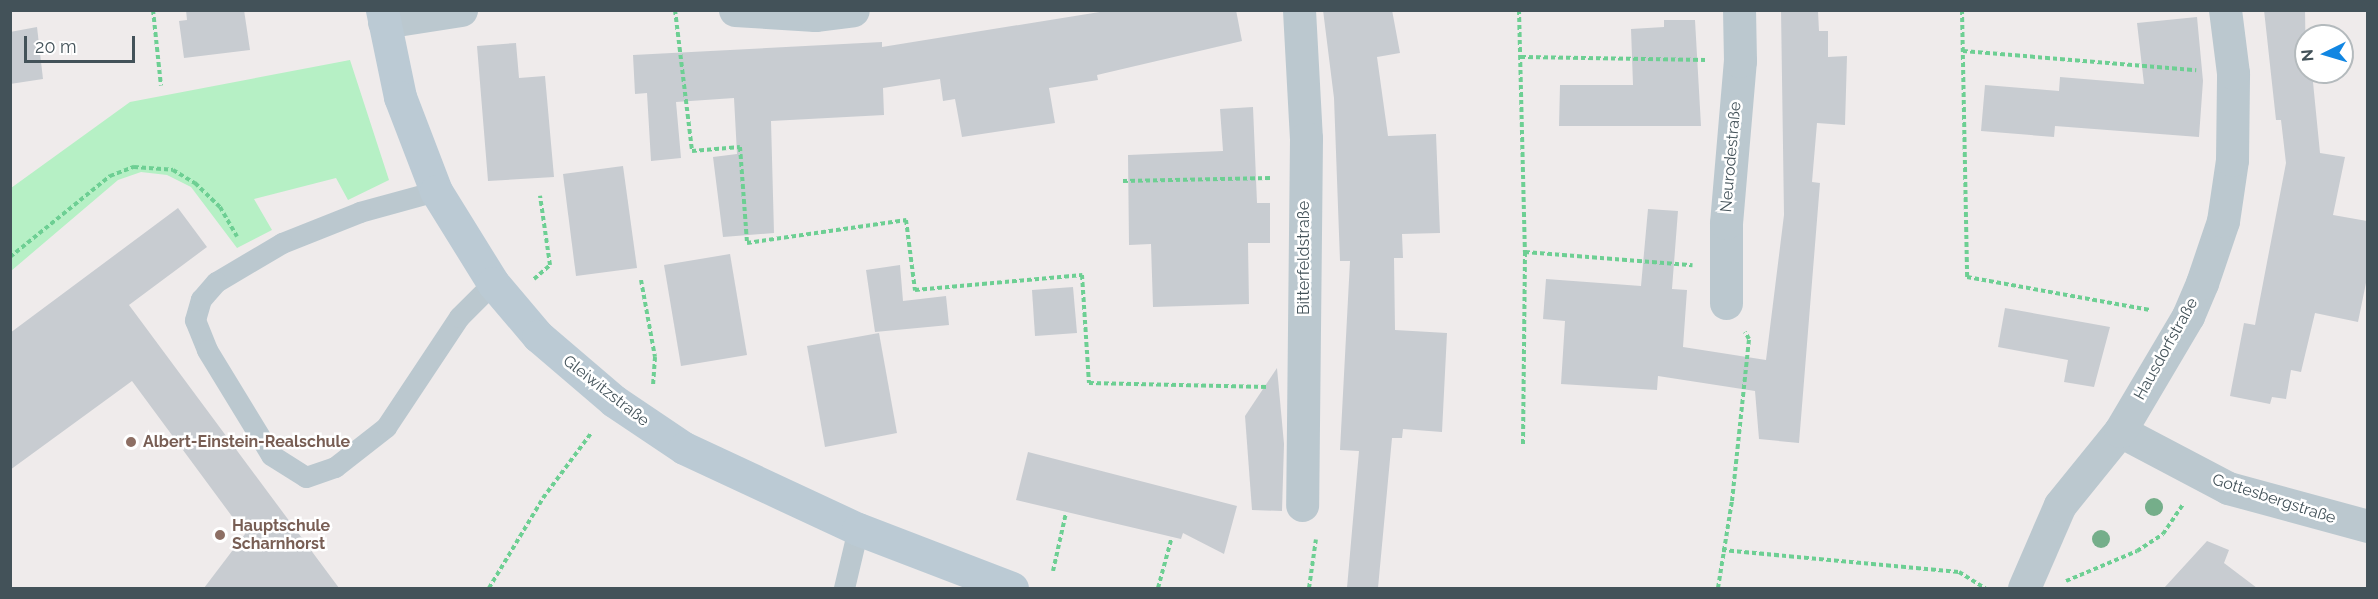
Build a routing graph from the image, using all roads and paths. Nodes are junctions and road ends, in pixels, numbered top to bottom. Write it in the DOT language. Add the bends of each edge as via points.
graph roads {
  1 [pos="153,10"];
  2 [pos="461,10"];
  3 [pos="675,10"];
  4 [pos="735,10"];
  5 [pos="853,10"];
  6 [pos="1299,10"];
  7 [pos="1519,10"];
  8 [pos="1739,10"];
  9 [pos="1962,10"];
  10 [pos="2225,10"];
  11 [pos="383,16"];
  12 [pos="1963,51"];
  13 [pos="1521,57"];
  14 [pos="1740,61"];
  15 [pos="2233,73"];
  16 [pos="161,86"];
  17 [pos="1305,178"];
  18 [pos="1123,181"];
  19 [pos="436,191"];
  20 [pos="540,196"];
  21 [pos="1525,252"];
  22 [pos="10,257"];
  23 [pos="251,261"];
  24 [pos="1728,268"];
  25 [pos="641,280"];
  26 [pos="532,282"];
  27 [pos="493,283"];
  28 [pos="1726,303"];
  29 [pos="2188,316"];
  30 [pos="1304,387"];
  31 [pos="651,394"];
  32 [pos="2120,431"];
  33 [pos="591,432"];
  34 [pos="1523,446"];
  35 [pos="2202,475"];
  36 [pos="1302,505"];
  37 [pos="1066,513"];
  38 [pos="2367,526"];
  39 [pos="858,529"];
  40 [pos="1171,540"];
  41 [pos="1722,550"];
  42 [pos="1053,571"];
  43 [pos="2026,583"];
  44 [pos="992,585"];
  45 [pos="489,588"];
  46 [pos="844,588"];
  47 [pos="1158,588"];
  48 [pos="1309,588"];
  49 [pos="1718,588"];
  50 [pos="1985,588"];
  1 -- 16 [label="path"];
  2 -- 11 [label="street"];
  3 -- 30 [label="path" via="692,151 740,147 747,243 906,220 915,290 1082,275 1089,383"];
  4 -- 5 [label="street" via="815,15"];
  6 -- 17 [label="street, Bitterfeldstraße"];
  7 -- 13 [label="path"];
  8 -- 14 [label="street, Neurodestraße"];
  9 -- 12 [label="path"];
  10 -- 15 [label="street, Hausdorfstraße"];
  11 -- 19 [label="street, Gleiwitzstraße" via="400,97"];
  12 -- 15 [label="path"];
  12 -- 29 [label="path" via="1967,277"];
  13 -- 14 [label="path"];
  13 -- 21 [label="path"];
  14 -- 24 [label="street, Neurodestraße" via="1726,223"];
  15 -- 29 [label="street, Hausdorfstraße" via="2232,160 2223,221"];
  17 -- 18 [label="path"];
  17 -- 30 [label="street, Bitterfeldstraße"];
  19 -- 23 [label="lane" via="360,212"];
  19 -- 27 [label="street, Gleiwitzstraße"];
  20 -- 26 [label="path" via="550,266"];
  21 -- 24 [label="path"];
  21 -- 34 [label="path"];
  22 -- 23 [label="path" via="110,176 134,167 157,165 195,183 220,207"];
  23 -- 27 [label="lane" via="216,282 201,299 195,320 207,350 272,455 306,477 335,467 386,427 459,317"];
  24 -- 28 [label="street, Neurodestraße"];
  25 -- 31 [label="path" via="655,357"];
  27 -- 39 [label="street, Gleiwitzstraße" via="538,336 614,401 684,448"];
  28 -- 41 [label="path" via="1749,339 1732,501"];
  29 -- 32 [label="street, Hausdorfstraße"];
  30 -- 36 [label="street, Bitterfeldstraße"];
  32 -- 35 [label="street, Gottesbergstraße"];
  32 -- 43 [label="street, Hausdorfstraße" via="2060,505"];
  33 -- 45 [label="path" via="543,498"];
  35 -- 38 [label="street, Gottesbergstraße" via="2228,488"];
  35 -- 43 [label="path" via="2163,534 2121,561 2070,580"];
  36 -- 48 [label="path" via="1318,519"];
  37 -- 42 [label="path"];
  39 -- 44 [label="street, Gleiwitzstraße"];
  39 -- 46 [label="lane"];
  40 -- 47 [label="path"];
  41 -- 49 [label="path"];
  41 -- 50 [label="path" via="1959,573"];
}
